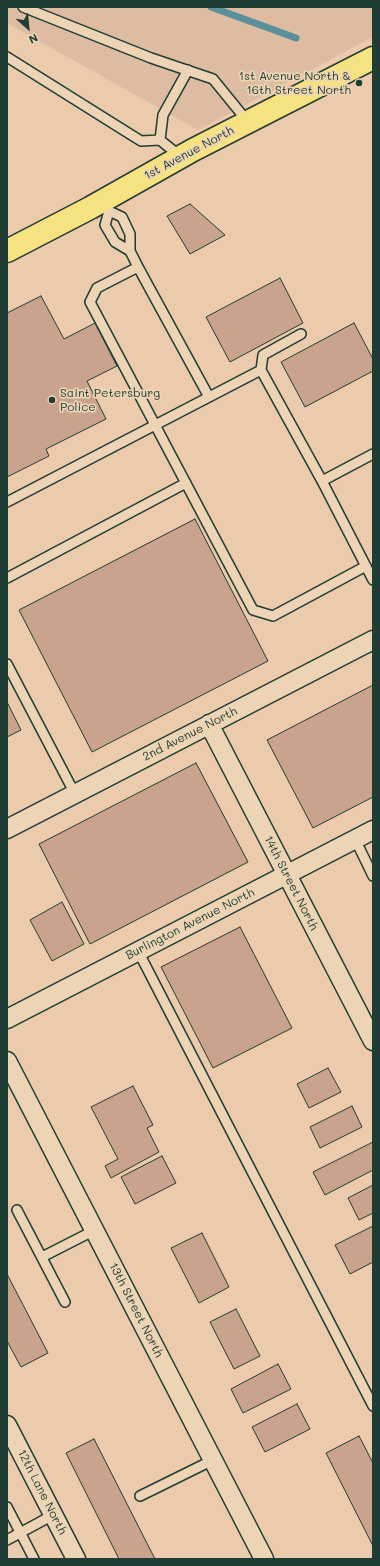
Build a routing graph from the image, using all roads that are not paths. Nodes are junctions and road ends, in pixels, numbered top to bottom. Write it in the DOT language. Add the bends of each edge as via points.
graph roads {
  1 [pos="23,7"];
  2 [pos="7,57"];
  3 [pos="373,58"];
  4 [pos="188,70"];
  5 [pos="248,122"];
  6 [pos="160,140"];
  7 [pos="181,157"];
  8 [pos="106,206"];
  9 [pos="7,251"];
  10 [pos="130,251"];
  11 [pos="138,268"];
  12 [pos="301,334"];
  13 [pos="262,370"];
  14 [pos="209,397"];
  15 [pos="155,425"];
  16 [pos="373,454"];
  17 [pos="322,481"];
  18 [pos="186,483"];
  19 [pos="7,502"];
  20 [pos="366,566"];
  21 [pos="7,578"];
  22 [pos="373,580"];
  23 [pos="373,640"];
  24 [pos="7,664"];
  25 [pos="209,724"];
  26 [pos="75,794"];
  27 [pos="7,829"];
  28 [pos="373,830"];
  29 [pos="355,839"];
  30 [pos="287,874"];
  31 [pos="373,876"];
  32 [pos="138,951"];
  33 [pos="7,1019"];
  34 [pos="373,1042"];
  35 [pos="7,1061"];
  36 [pos="17,1210"];
  37 [pos="95,1230"];
  38 [pos="42,1257"];
  39 [pos="65,1302"];
  40 [pos="373,1406"];
  41 [pos="7,1425"];
  42 [pos="213,1460"];
  43 [pos="140,1496"];
  44 [pos="7,1507"];
  45 [pos="53,1515"];
  46 [pos="20,1533"];
  47 [pos="7,1540"];
  48 [pos="34,1559"];
  49 [pos="76,1559"];
  50 [pos="264,1559"];
  1 -- 4 [label="lane"];
  2 -- 6 [label="lane" via="141,141"];
  3 -- 5 [label="main road, 1st Avenue North"];
  4 -- 5 [label="lane" via="213,79"];
  4 -- 6 [label="lane" via="164,115"];
  5 -- 7 [label="main road, 1st Avenue North"];
  6 -- 7 [label="lane"];
  7 -- 8 [label="main road, 1st Avenue North"];
  8 -- 9 [label="main road, 1st Avenue North"];
  8 -- 10 [label="lane" via="122,217 130,234"];
  8 -- 10 [label="lane" via="106,224 115,242"];
  10 -- 11 [label="lane"];
  11 -- 14 [label="lane"];
  11 -- 15 [label="lane" via="97,288 90,302"];
  12 -- 13 [label="lane" via="264,355"];
  13 -- 14 [label="lane"];
  13 -- 17 [label="lane"];
  14 -- 15 [label="lane"];
  15 -- 18 [label="lane"];
  15 -- 19 [label="lane"];
  16 -- 17 [label="lane"];
  17 -- 20 [label="lane"];
  18 -- 20 [label="lane" via="253,610 273,616"];
  18 -- 21 [label="lane"];
  20 -- 22 [label="lane"];
  23 -- 25 [label="street, 2nd Avenue North"];
  24 -- 26 [label="lane"];
  25 -- 26 [label="street, 2nd Avenue North"];
  25 -- 30 [label="street, 14th Street North"];
  26 -- 27 [label="street, 2nd Avenue North"];
  28 -- 29 [label="street, Burlington Avenue North"];
  29 -- 30 [label="street, Burlington Avenue North"];
  29 -- 31 [label="lane"];
  30 -- 32 [label="street, Burlington Avenue North"];
  30 -- 34 [label="street, 14th Street North"];
  32 -- 33 [label="street, Burlington Avenue North"];
  32 -- 40 [label="lane"];
  35 -- 37 [label="street, 13th Street North"];
  36 -- 38 [label="lane"];
  37 -- 38 [label="lane"];
  37 -- 42 [label="street, 13th Street North"];
  38 -- 39 [label="lane"];
  41 -- 45 [label="street, 12th Lane North"];
  42 -- 43 [label="lane"];
  42 -- 50 [label="street, 13th Street North"];
  44 -- 46 [label="lane"];
  45 -- 46 [label="lane"];
  45 -- 49 [label="street, 12th Lane North"];
  46 -- 47 [label="lane"];
  46 -- 48 [label="lane"];
}
